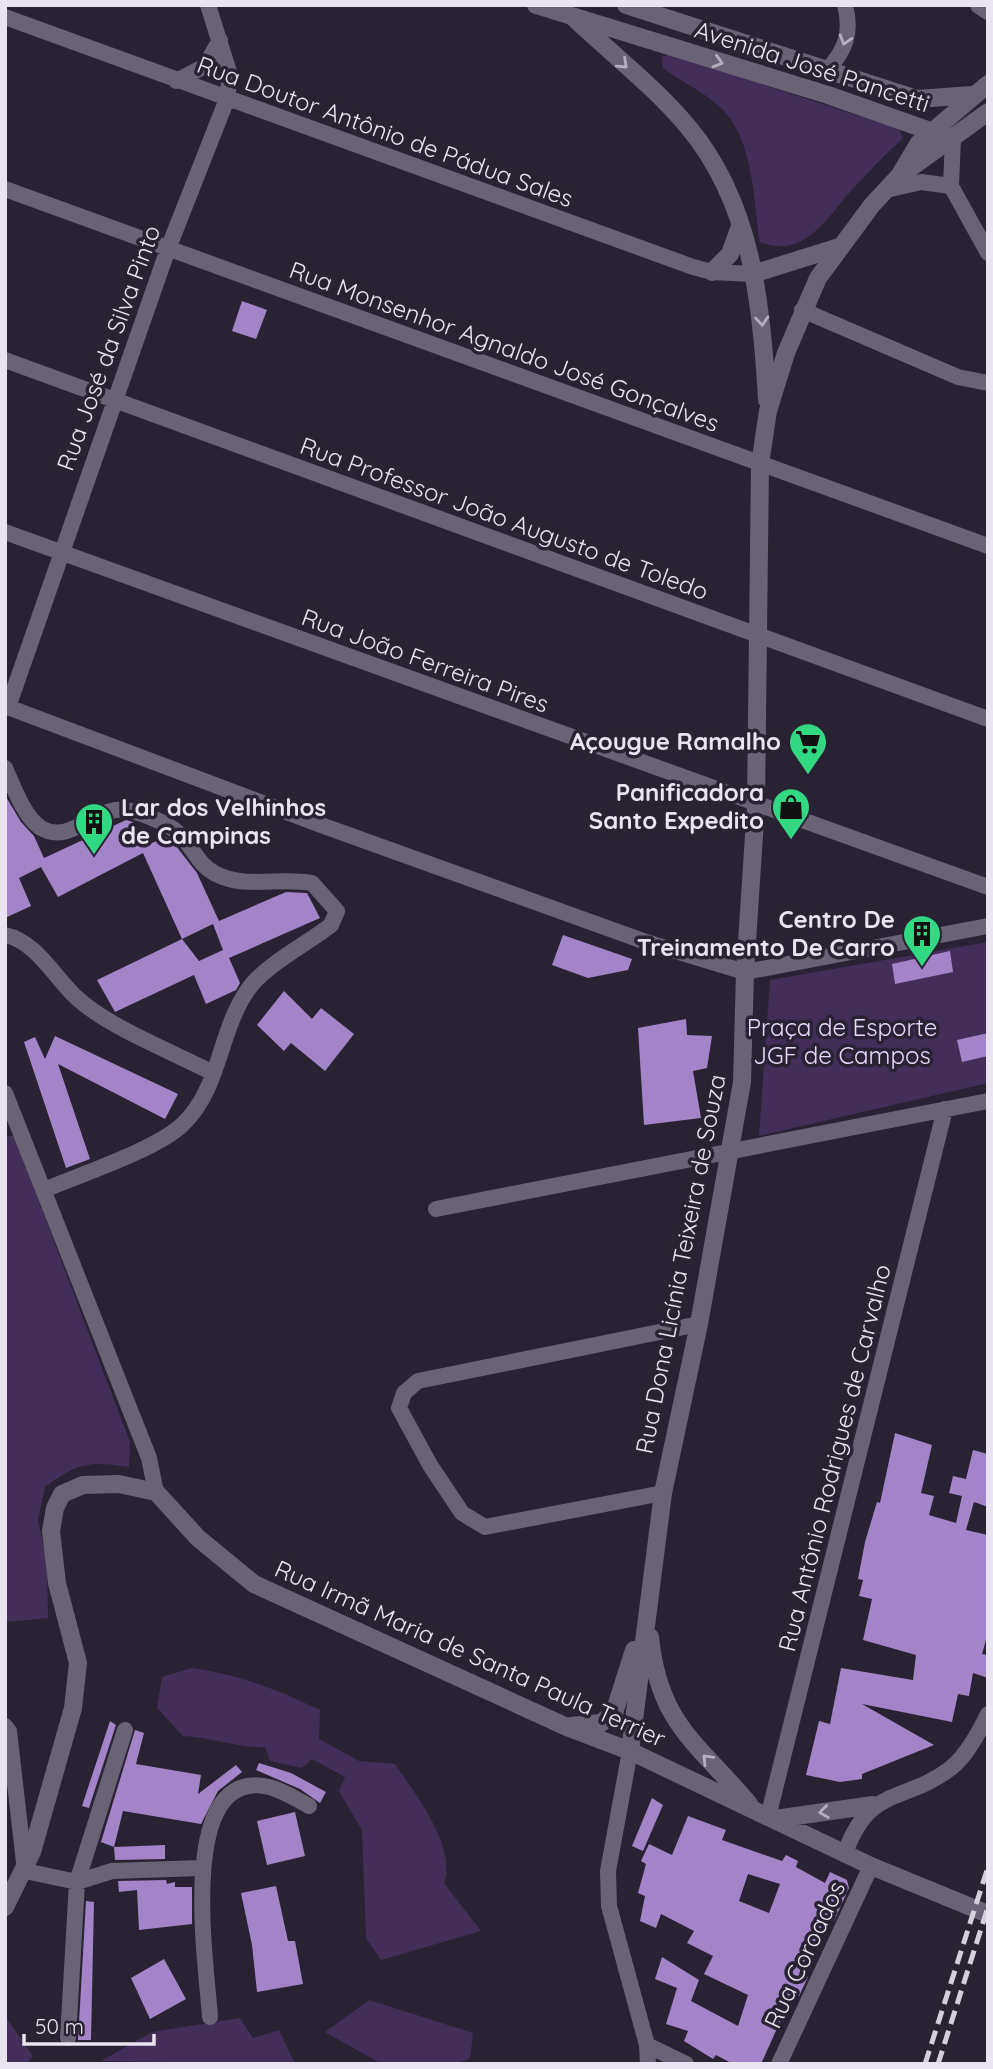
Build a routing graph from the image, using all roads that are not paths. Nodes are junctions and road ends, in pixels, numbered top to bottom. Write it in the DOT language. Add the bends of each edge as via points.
graph roads {
  1 [pos="208,5"];
  2 [pos="536,5"];
  3 [pos="626,5"];
  4 [pos="845,5"];
  5 [pos="978,5"];
  6 [pos="988,11"];
  7 [pos="5,16"];
  8 [pos="574,18"];
  9 [pos="220,40"];
  10 [pos="827,70"];
  11 [pos="176,81"];
  12 [pos="988,84"];
  13 [pos="972,95"];
  14 [pos="227,99"];
  15 [pos="988,112"];
  16 [pos="932,132"];
  17 [pos="953,139"];
  18 [pos="892,184"];
  19 [pos="951,186"];
  20 [pos="5,189"];
  21 [pos="740,226"];
  22 [pos="839,247"];
  23 [pos="168,249"];
  24 [pos="988,253"];
  25 [pos="712,272"];
  26 [pos="753,274"];
  27 [pos="802,310"];
  28 [pos="5,360"];
  29 [pos="988,383"];
  30 [pos="115,400"];
  31 [pos="768,411"];
  32 [pos="760,464"];
  33 [pos="5,532"];
  34 [pos="988,546"];
  35 [pos="60,554"];
  36 [pos="757,636"];
  37 [pos="6,706"];
  38 [pos="988,719"];
  39 [pos="5,768"];
  40 [pos="756,805"];
  41 [pos="988,887"];
  42 [pos="988,926"];
  43 [pos="5,935"];
  44 [pos="745,972"];
  45 [pos="213,1073"];
  46 [pos="5,1093"];
  47 [pos="988,1101"];
  48 [pos="945,1109"];
  49 [pos="732,1150"];
  50 [pos="44,1190"];
  51 [pos="436,1209"];
  52 [pos="699,1324"];
  53 [pos="156,1492"];
  54 [pos="663,1493"];
  55 [pos="648,1611"];
  56 [pos="988,1714"];
  57 [pos="5,1726"];
  58 [pos="567,1727"];
  59 [pos="125,1730"];
  60 [pos="629,1751"];
  61 [pos="873,1805"];
  62 [pos="309,1806"];
  63 [pos="765,1815"];
  64 [pos="845,1853"];
  65 [pos="872,1866"];
  66 [pos="200,1868"];
  67 [pos="26,1871"];
  68 [pos="76,1882"];
  69 [pos="6,1902"];
  70 [pos="988,1914"];
  71 [pos="210,2017"];
  72 [pos="68,2038"];
  73 [pos="647,2045"];
  74 [pos="648,2064"];
  75 [pos="686,2064"];
  76 [pos="779,2064"];
  1 -- 9 [label="street, Rua José da Silva Pinto"];
  2 -- 8 [label="main road, Avenida José Pancetti"];
  3 -- 10 [label="main road, Avenida José Pancetti"];
  4 -- 10 [label="street, one-way" via="846,45"];
  5 -- 6 [label="main road"];
  7 -- 11 [label="street, Rua Doutor Antônio de Pádua Sales"];
  8 -- 16 [label="main road, Avenida José Pancetti, one-way" via="828,95"];
  8 -- 21 [label="main road, one-way" via="688,127 723,177"];
  9 -- 11 [label="street" via="205,66"];
  9 -- 14 [label="street, Rua José da Silva Pinto" via="230,75"];
  10 -- 13 [label="main road, Avenida José Pancetti" via="917,99"];
  11 -- 14 [label="street, Rua Doutor Antônio de Pádua Sales"];
  12 -- 13 [label="main road"];
  13 -- 16 [label="main road"];
  14 -- 23 [label="street, Rua José da Silva Pinto"];
  14 -- 25 [label="street, Rua Doutor Antônio de Pádua Sales"];
  15 -- 17 [label="main road, Rua Dona Licínia Teixeira de Souza"];
  16 -- 17 [label="main road, Avenida José Pancetti"];
  16 -- 18 [label="main road" via="919,143"];
  17 -- 18 [label="main road, Rua Dona Licínia Teixeira de Souza"];
  17 -- 19 [label="street"];
  18 -- 19 [label="street"];
  18 -- 22 [label="main road, Rua Dona Licínia Teixeira de Souza"];
  19 -- 24 [label="street"];
  20 -- 23 [label="street, Rua Monsenhor Agnaldo José Gonçalves"];
  21 -- 25 [label="main road" via="730,254"];
  21 -- 26 [label="main road"];
  22 -- 26 [label="main road"];
  22 -- 27 [label="main road, Rua Dona Licínia Teixeira de Souza"];
  23 -- 30 [label="street, Rua José da Silva Pinto"];
  23 -- 32 [label="street, Rua Monsenhor Agnaldo José Gonçalves"];
  25 -- 26 [label="street, Rua Doutor Antônio de Pádua Sales"];
  26 -- 31 [label="main road, one-way" via="760,300"];
  27 -- 29 [label="street" via="958,377"];
  27 -- 31 [label="main road, Rua Dona Licínia Teixeira de Souza"];
  28 -- 30 [label="street, Rua Professor João Augusto de Toledo"];
  30 -- 35 [label="street, Rua José da Silva Pinto"];
  30 -- 36 [label="street, Rua Professor João Augusto de Toledo"];
  31 -- 32 [label="main road, Rua Dona Licínia Teixeira de Souza"];
  32 -- 34 [label="street, Rua Monsenhor Agnaldo José Gonçalves"];
  32 -- 36 [label="main road, Rua Dona Licínia Teixeira de Souza"];
  33 -- 35 [label="street, Rua João Ferreira Pires"];
  35 -- 37 [label="street, Rua José da Silva Pinto"];
  35 -- 40 [label="street, Rua João Ferreira Pires"];
  36 -- 38 [label="street, Rua Professor João Augusto de Toledo"];
  36 -- 40 [label="main road, Rua Dona Licínia Teixeira de Souza"];
  37 -- 44 [label="street" via="386,849 646,942"];
  39 -- 45 [label="street" via="30,818 42,828 69,830 110,810 124,809 177,831 203,866 219,876 312,883 332,902 337,911 331,925 248,989"];
  40 -- 41 [label="street, Rua João Ferreira Pires"];
  40 -- 44 [label="main road, Rua Dona Licínia Teixeira de Souza"];
  42 -- 44 [label="street"];
  43 -- 45 [label="street" via="17,937 33,951 78,1000"];
  44 -- 49 [label="main road, Rua Dona Licínia Teixeira de Souza" via="742,1082"];
  45 -- 50 [label="street" via="204,1097 180,1128"];
  46 -- 50 [label="street"];
  47 -- 48 [label="street"];
  48 -- 49 [label="street"];
  48 -- 63 [label="street, Rua Antônio Rodrigues de Carvalho"];
  49 -- 51 [label="street"];
  49 -- 52 [label="main road, Rua Dona Licínia Teixeira de Souza"];
  50 -- 53 [label="street" via="149,1458"];
  52 -- 54 [label="main road, Rua Dona Licínia Teixeira de Souza"];
  52 -- 54 [label="street" via="418,1381 404,1393 399,1408 463,1513 485,1527"];
  53 -- 58 [label="main road, Rua Irmã Maria de Santa Paula Terrier" via="198,1538 254,1584"];
  53 -- 67 [label="main road" via="119,1484 83,1485 62,1494 55,1508 51,1531 57,1583 78,1663 62,1755"];
  54 -- 55 [label="main road, Rua Dona Licínia Teixeira de Souza"];
  55 -- 58 [label="main road" via="614,1713 601,1723"];
  55 -- 60 [label="main road, Rua Dona Licínia Teixeira de Souza"];
  63 -- 55 [label="main road, one-way" via="687,1738 669,1711 652,1652"];
  56 -- 61 [label="street" via="952,1767"];
  57 -- 67 [label="street"];
  58 -- 60 [label="main road, Rua Irmã Maria de Santa Paula Terrier"];
  59 -- 68 [label="street"];
  60 -- 63 [label="main road, Rua Irmã Maria de Santa Paula Terrier"];
  60 -- 73 [label="street" via="608,1871 609,1906"];
  61 -- 63 [label="main road, one-way"];
  61 -- 64 [label="street"];
  62 -- 66 [label="street" via="275,1788 238,1790 216,1811"];
  63 -- 64 [label="main road, Rua Irmã Maria de Santa Paula Terrier"];
  64 -- 65 [label="main road, Rua Irmã Maria de Santa Paula Terrier"];
  65 -- 70 [label="main road, Rua Irmã Maria de Santa Paula Terrier"];
  65 -- 76 [label="street, Rua Coroados"];
  66 -- 68 [label="street" via="112,1871"];
  66 -- 71 [label="street"];
  67 -- 68 [label="street"];
  67 -- 69 [label="main road"];
  68 -- 72 [label="street"];
  73 -- 74 [label="street"];
  73 -- 75 [label="street"];
}
